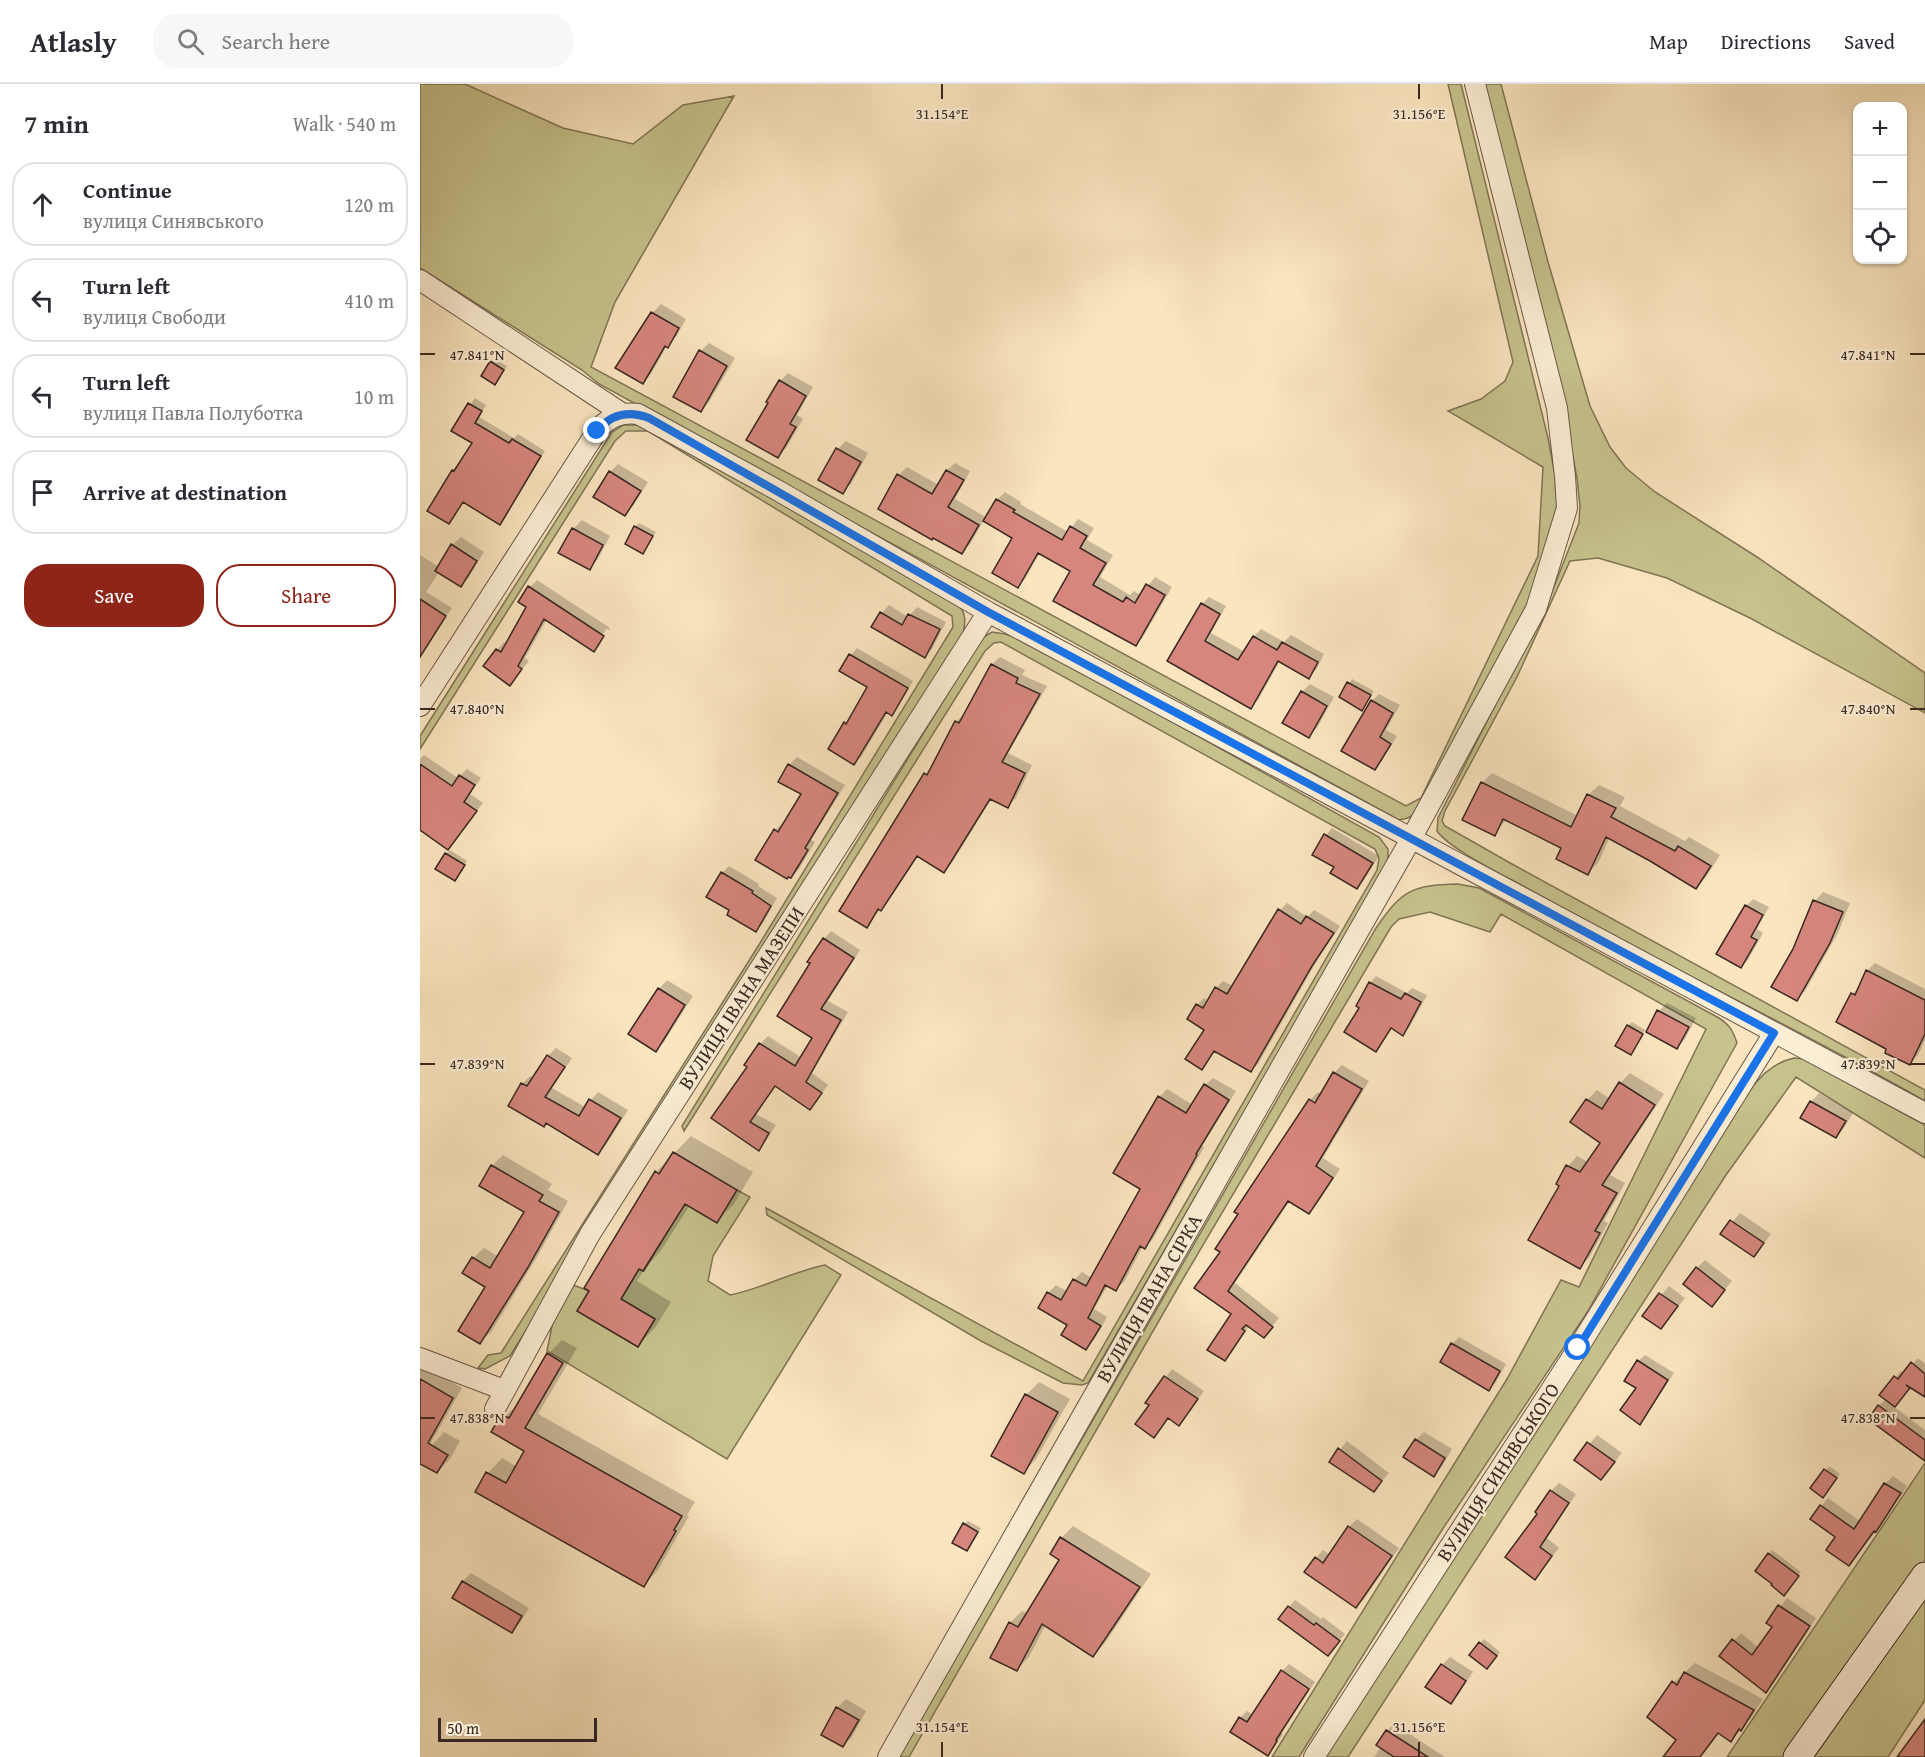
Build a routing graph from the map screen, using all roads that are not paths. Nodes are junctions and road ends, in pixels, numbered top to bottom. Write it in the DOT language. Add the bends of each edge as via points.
graph roads {
  1 [pos="1475,84"];
  2 [pos="420,280"];
  3 [pos="623,414"];
  4 [pos="988,612"];
  5 [pos="420,706"];
  6 [pos="1411,839"];
  7 [pos="1774,1033"];
  8 [pos="1925,1113"];
  9 [pos="420,1359"];
  10 [pos="504,1390"];
  11 [pos="495,1408"];
  12 [pos="1925,1576"];
  13 [pos="888,1757"];
  14 [pos="1314,1757"];
  15 [pos="1797,1757"];
  1 -- 6 [label="street, ВУЛИЦЯ ІВАНА СІРКА" via="1557,408 1567,508 1536,609"];
  2 -- 3 [label="street"];
  3 -- 4 [label="street" via="649,418"];
  3 -- 5 [label="street" via="611,418 597,431"];
  4 -- 6 [label="street"];
  4 -- 10 [label="street, ВУЛИЦЯ ІВАНА МАЗЕПИ" via="590,1234"];
  6 -- 7 [label="street"];
  6 -- 13 [label="street, ВУЛИЦЯ ІВАНА СІРКА"];
  7 -- 8 [label="street"];
  7 -- 14 [label="street, ВУЛИЦЯ СИНЯВСЬКОГО" via="1578,1348"];
  9 -- 10 [label="street"];
  10 -- 11 [label="street, ВУЛИЦЯ ІВАНА МАЗЕПИ"];
  12 -- 15 [label="street"];
}
